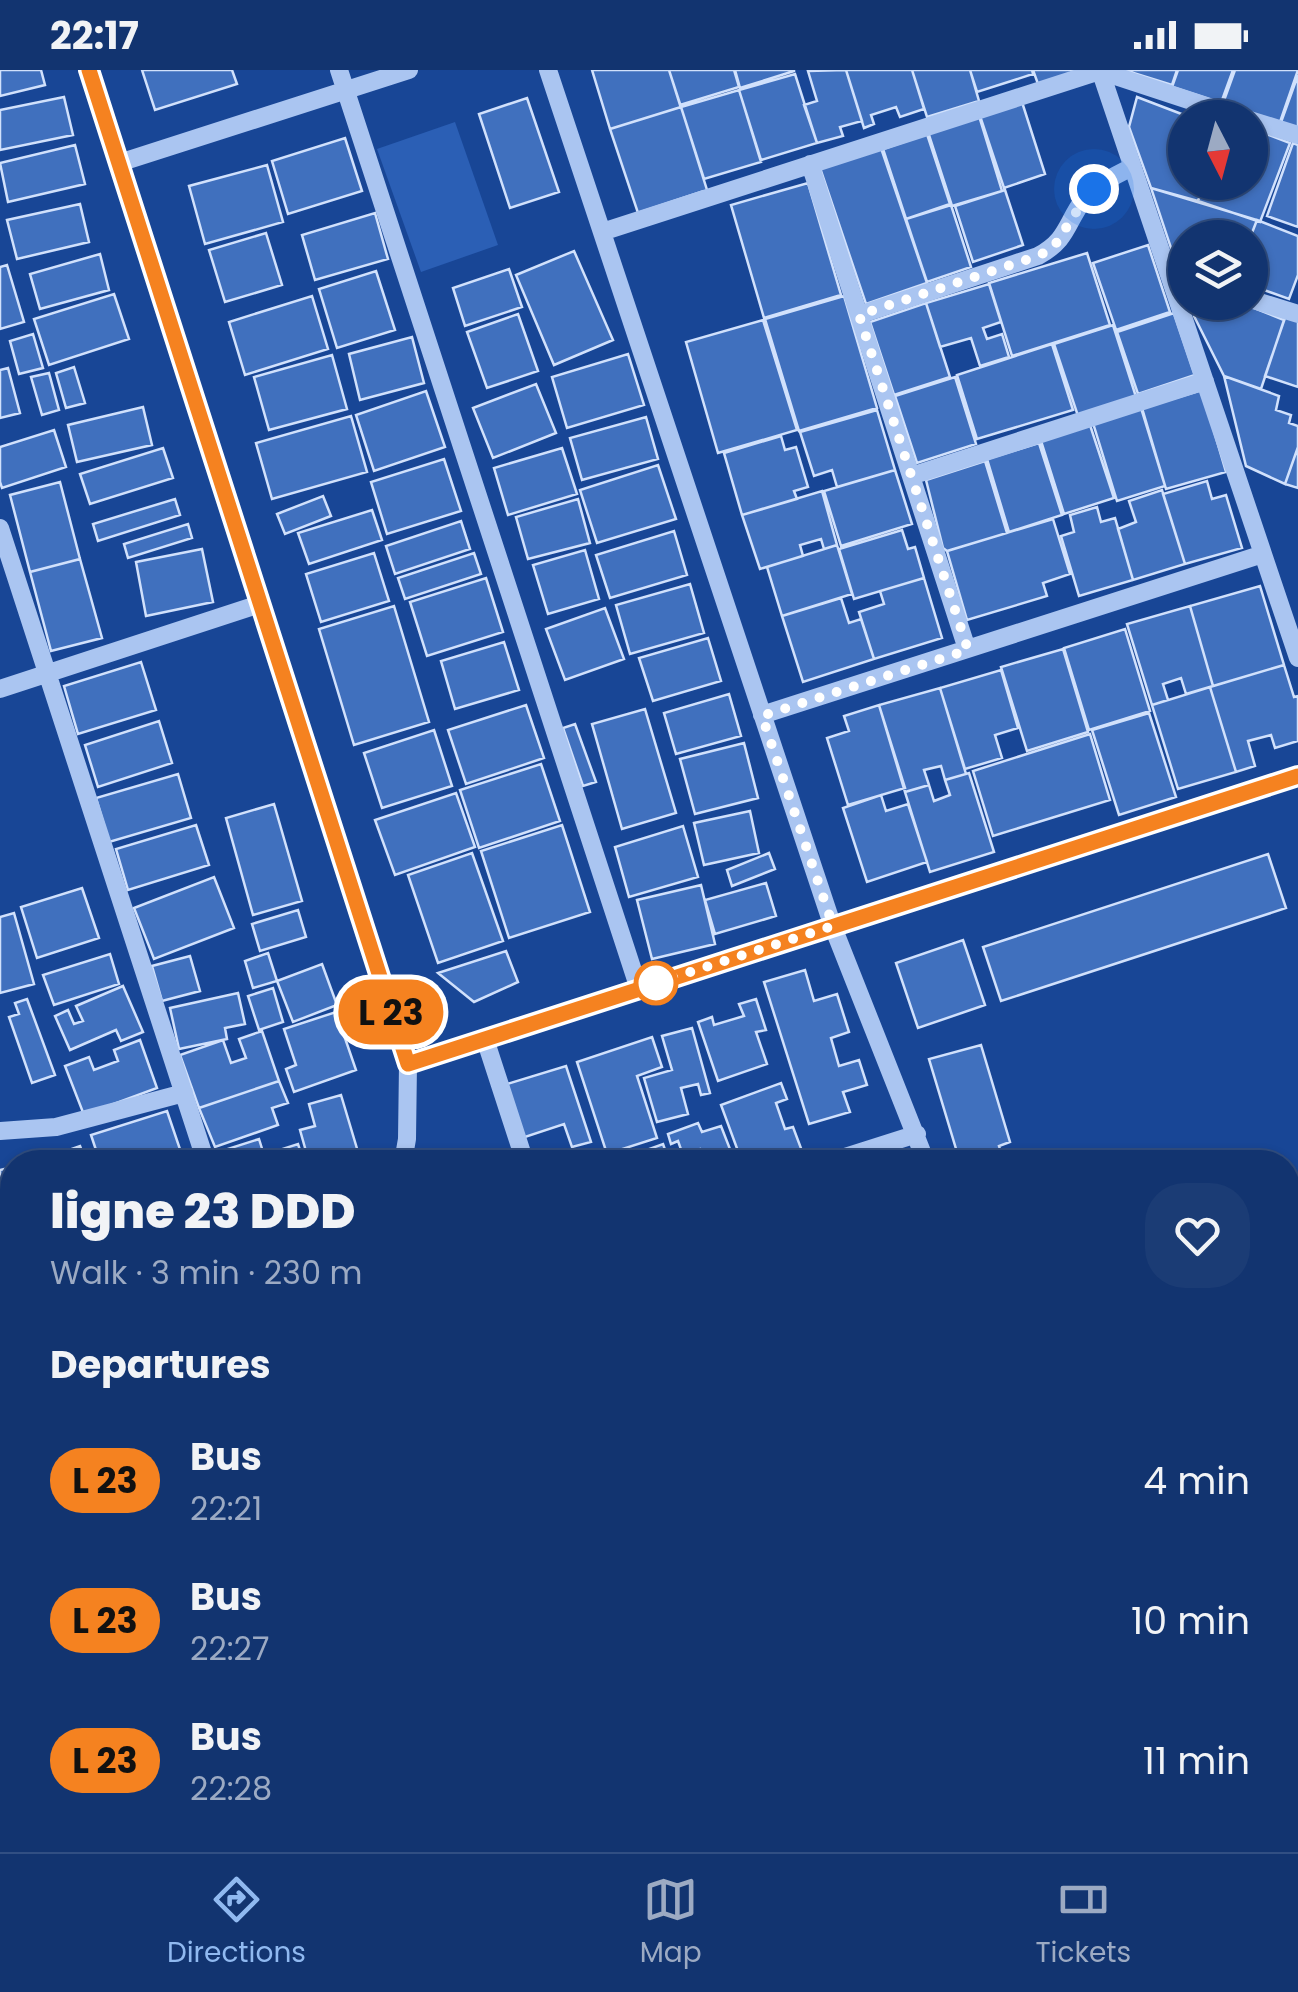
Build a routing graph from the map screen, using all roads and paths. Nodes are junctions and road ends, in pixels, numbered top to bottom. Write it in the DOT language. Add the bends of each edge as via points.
graph roads {
  1 [pos="90,70"];
  2 [pos="340,70"];
  3 [pos="409,70"];
  4 [pos="548,70"];
  5 [pos="1100,70"];
  6 [pos="346,90"];
  7 [pos="1190,100"];
  8 [pos="1268,126"];
  9 [pos="1298,135"];
  10 [pos="119,163"];
  11 [pos="810,164"];
  12 [pos="1132,167"];
  13 [pos="602,232"];
  14 [pos="1168,255"];
  15 [pos="1268,305"];
  16 [pos="1298,314"];
  17 [pos="859,315"];
  18 [pos="1188,320"];
  19 [pos="1204,381"];
  20 [pos="911,476"];
  21 [pos="0,528"];
  22 [pos="1263,554"];
  23 [pos="260,604"];
  24 [pos="968,650"];
  25 [pos="1298,658"];
  26 [pos="48,674"];
  27 [pos="0,688"];
  28 [pos="762,716"];
  29 [pos="1298,776"];
  30 [pos="833,926"];
  31 [pos="638,989"];
  32 [pos="485,1039"];
  33 [pos="408,1064"];
  34 [pos="184,1093"];
  35 [pos="0,1131"];
  36 [pos="917,1134"];
  37 [pos="202,1150"];
  38 [pos="405,1150"];
  39 [pos="521,1150"];
  40 [pos="867,1150"];
  41 [pos="922,1150"];
  1 -- 10 [label="street"];
  2 -- 6 [label="street"];
  3 -- 6 [label="street"];
  4 -- 13 [label="street"];
  5 -- 7 [label="street"];
  5 -- 11 [label="street"];
  5 -- 12 [label="street"];
  6 -- 10 [label="street"];
  6 -- 31 [label="street"];
  8 -- 9 [label="street"];
  10 -- 23 [label="street"];
  11 -- 13 [label="street"];
  11 -- 17 [label="street"];
  12 -- 14 [label="street"];
  12 -- 17 [label="street" via="1094,189 1053,248"];
  13 -- 28 [label="street"];
  15 -- 16 [label="street"];
  17 -- 20 [label="street"];
  18 -- 19 [label="street"];
  19 -- 20 [label="street"];
  19 -- 22 [label="street"];
  20 -- 24 [label="street"];
  21 -- 26 [label="street"];
  22 -- 24 [label="street"];
  22 -- 25 [label="street"];
  23 -- 26 [label="street"];
  23 -- 33 [label="street"];
  24 -- 28 [label="street"];
  26 -- 27 [label="street"];
  26 -- 34 [label="street"];
  28 -- 30 [label="street"];
  29 -- 30 [label="street"];
  30 -- 31 [label="street"];
  30 -- 36 [label="street"];
  31 -- 32 [label="street"];
  32 -- 33 [label="street"];
  32 -- 39 [label="street"];
  33 -- 38 [label="street"];
  34 -- 35 [label="street" via="56,1127"];
  34 -- 37 [label="street"];
  36 -- 40 [label="street"];
  36 -- 41 [label="street"];
}
